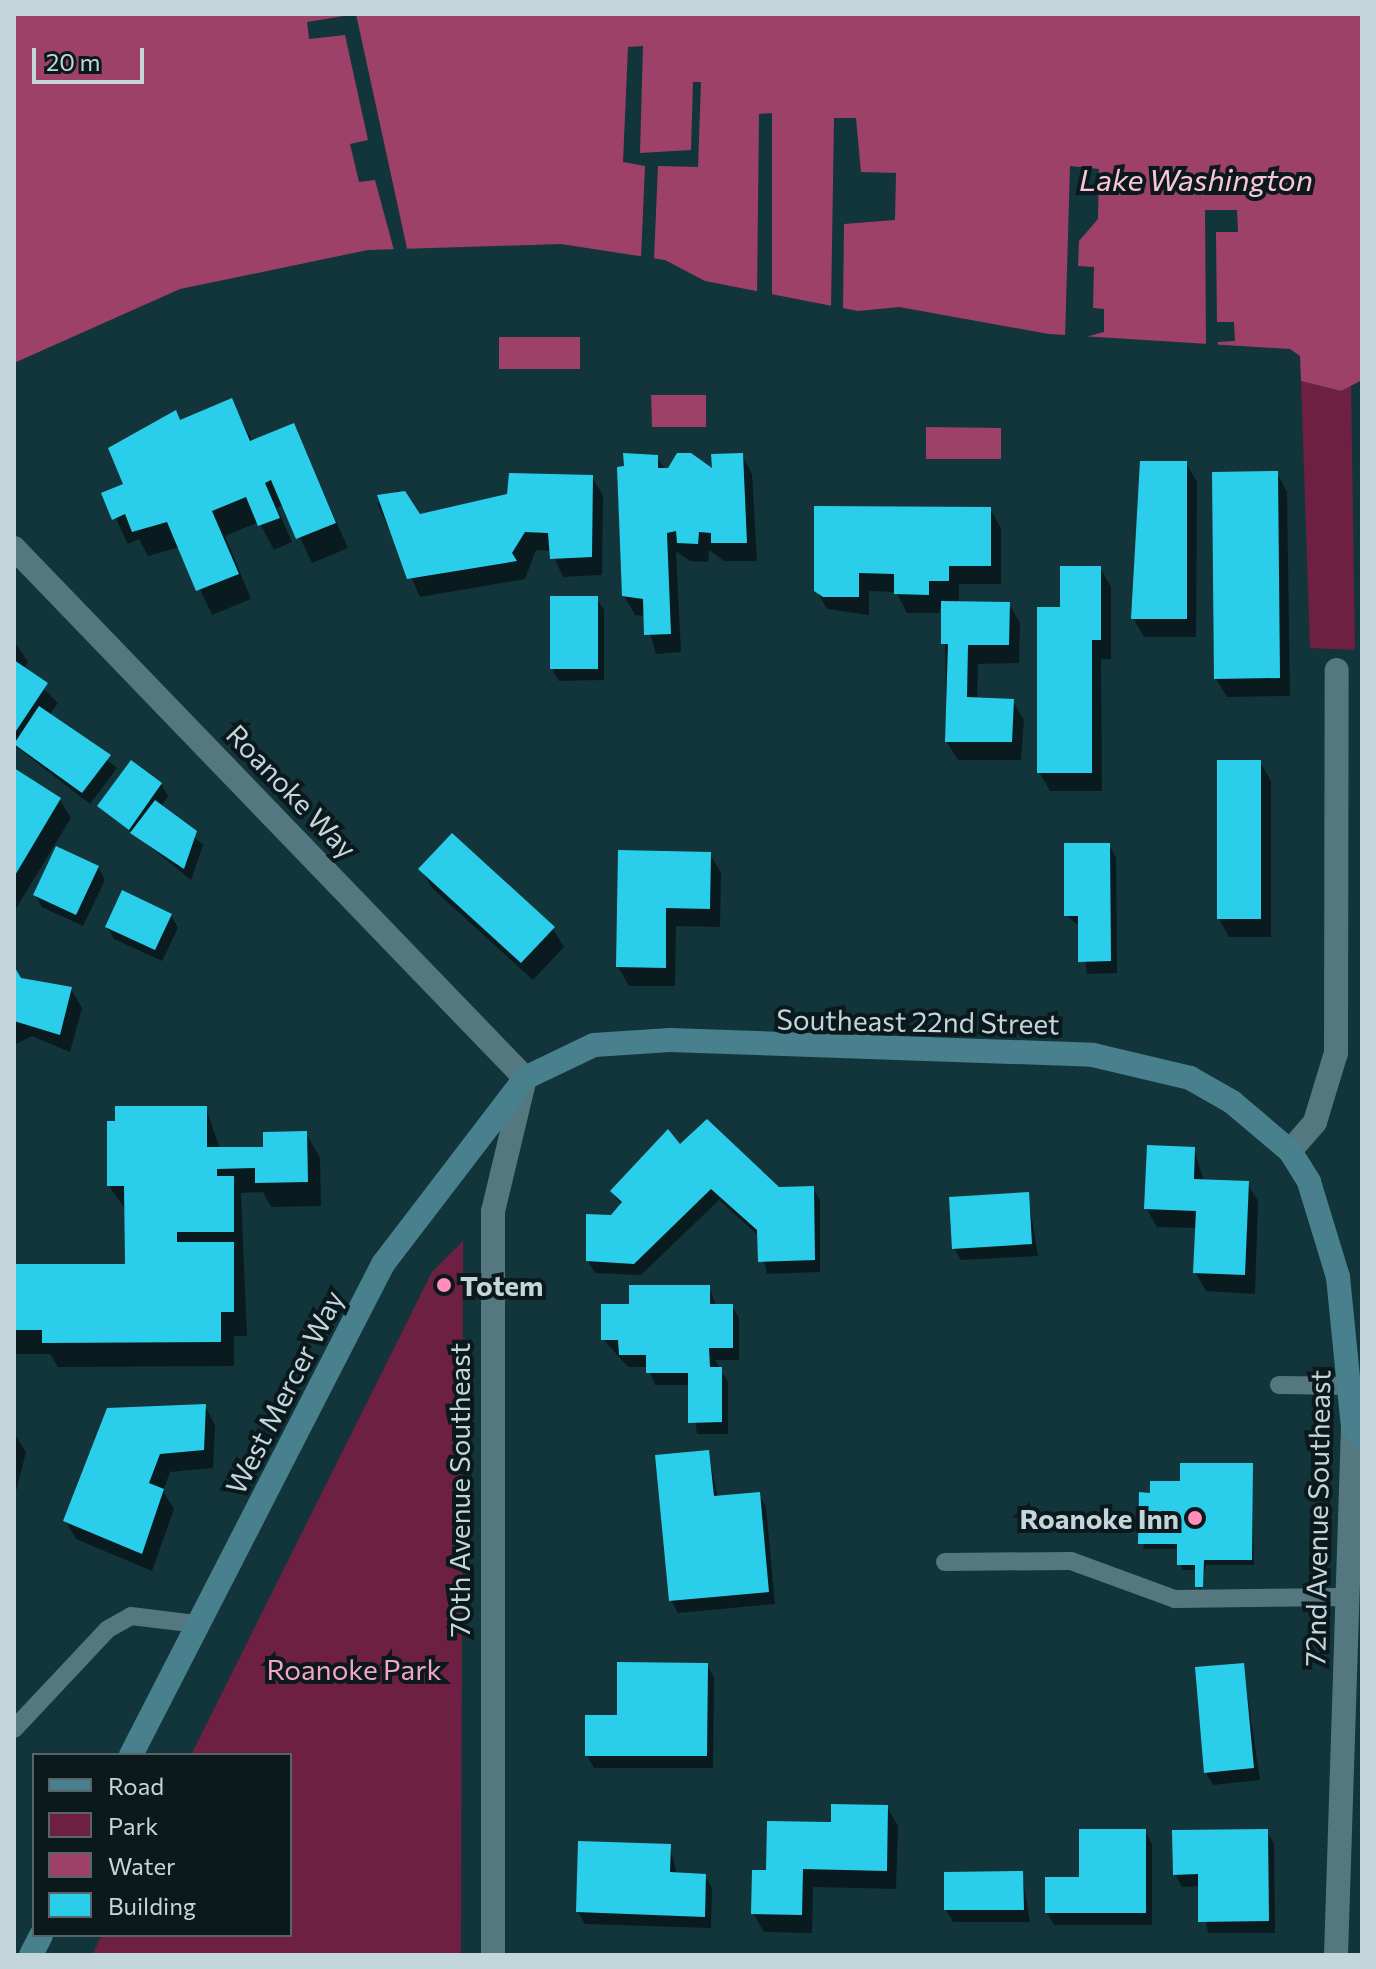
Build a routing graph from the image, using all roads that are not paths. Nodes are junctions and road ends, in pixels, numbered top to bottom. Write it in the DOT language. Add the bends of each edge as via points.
graph roads {
  1 [pos="14,548"];
  2 [pos="1337,670"];
  3 [pos="1351,914"];
  4 [pos="525,1078"];
  5 [pos="1290,1151"];
  6 [pos="1356,1350"];
  7 [pos="1279,1385"];
  8 [pos="1351,1386"];
  9 [pos="1357,1432"];
  10 [pos="945,1562"];
  11 [pos="1347,1597"];
  12 [pos="196,1624"];
  13 [pos="14,1729"];
  14 [pos="132,1753"];
  15 [pos="40,1937"];
  16 [pos="31,1955"];
  17 [pos="493,1955"];
  18 [pos="1336,1955"];
  1 -- 4 [label="street, Roanoke Way"];
  2 -- 3 [label="street"];
  3 -- 5 [label="street" via="1333,1067 1315,1122"];
  4 -- 5 [label="street, Southeast 22nd Street" via="594,1045 625,1041 1093,1055 1190,1078 1232,1102"];
  4 -- 12 [label="street, West Mercer Way" via="383,1264"];
  4 -- 17 [label="street, 70th Avenue Southeast" via="493,1211"];
  5 -- 6 [label="street, 72nd Avenue Southeast" via="1323,1218"];
  6 -- 8 [label="street, 72nd Avenue Southeast"];
  7 -- 8 [label="lane"];
  8 -- 9 [label="street, 72nd Avenue Southeast"];
  9 -- 11 [label="street, 72nd Avenue Southeast"];
  10 -- 11 [label="lane" via="1071,1561 1175,1599"];
  11 -- 18 [label="street, 72nd Avenue Southeast"];
  12 -- 13 [label="lane" via="131,1616 108,1629"];
  12 -- 14 [label="street, West Mercer Way"];
  15 -- 16 [label="street"];
}
